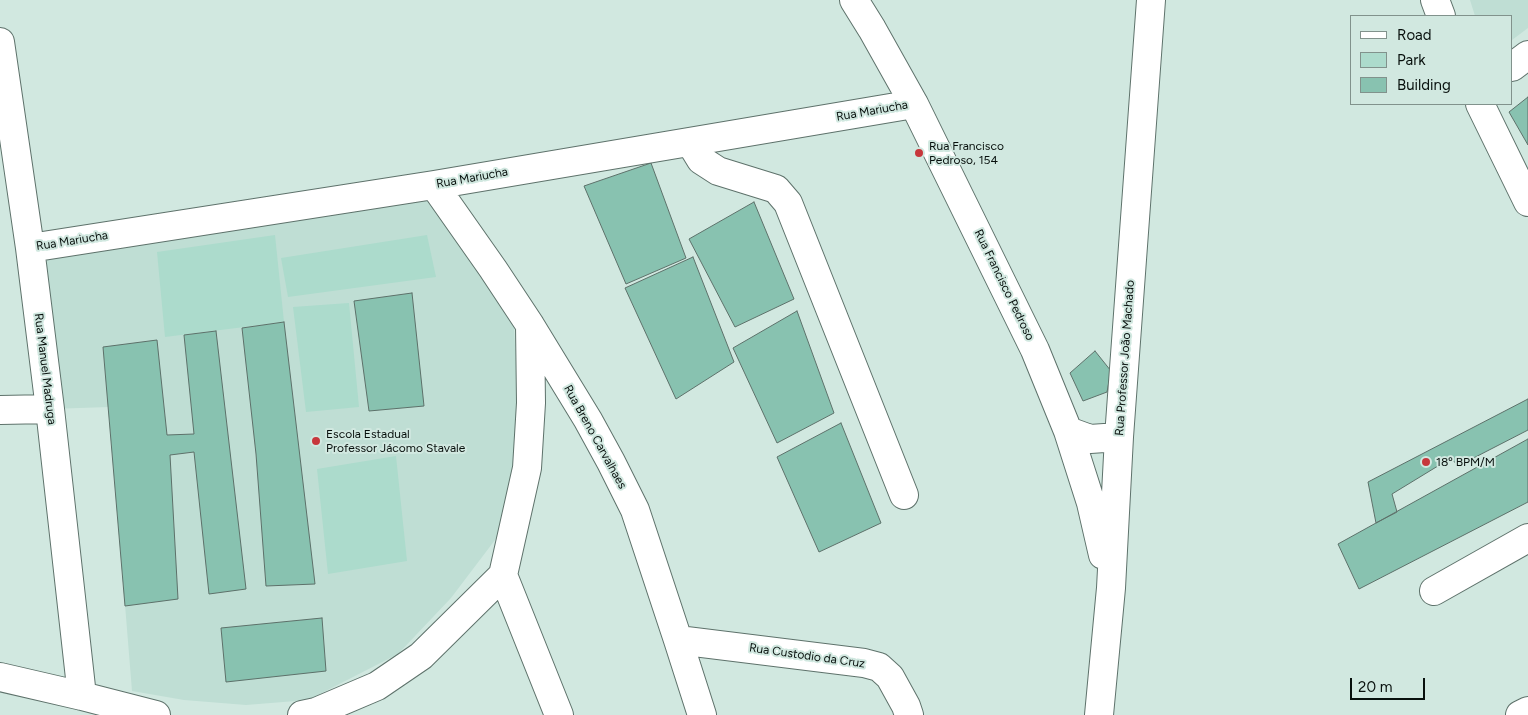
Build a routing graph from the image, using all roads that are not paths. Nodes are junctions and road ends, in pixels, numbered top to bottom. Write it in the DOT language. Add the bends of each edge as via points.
graph roads {
  1 [pos="854,0"];
  2 [pos="1151,0"];
  3 [pos="1435,0"];
  4 [pos="1440,15"];
  5 [pos="0,42"];
  6 [pos="1528,56"];
  7 [pos="1513,66"];
  8 [pos="914,104"];
  9 [pos="1480,105"];
  10 [pos="690,142"];
  11 [pos="434,185"];
  12 [pos="1528,202"];
  13 [pos="30,248"];
  14 [pos="530,325"];
  15 [pos="50,409"];
  16 [pos="0,410"];
  17 [pos="1068,431"];
  18 [pos="1119,437"];
  19 [pos="904,495"];
  20 [pos="1528,538"];
  21 [pos="503,575"];
  22 [pos="1111,588"];
  23 [pos="1434,591"];
  24 [pos="678,640"];
  25 [pos="0,677"];
  26 [pos="82,696"];
  27 [pos="1528,711"];
  28 [pos="156,715"];
  29 [pos="302,715"];
  30 [pos="559,715"];
  31 [pos="702,715"];
  32 [pos="909,715"];
  33 [pos="1099,715"];
  34 [pos="1520,715"];
  1 -- 8 [label="street, Rua Francisco Pedroso"];
  2 -- 18 [label="street, Rua Professor João Machado"];
  3 -- 4 [label="street"];
  5 -- 13 [label="street, Rua Manuel Madruga"];
  6 -- 7 [label="street"];
  8 -- 10 [label="street, Rua Mariucha"];
  8 -- 17 [label="street, Rua Francisco Pedroso" via="1035,350"];
  9 -- 12 [label="street"];
  10 -- 11 [label="street, Rua Mariucha"];
  10 -- 19 [label="street" via="701,160 718,172 776,189 788,203"];
  11 -- 13 [label="street, Rua Mariucha"];
  11 -- 14 [label="street, Rua Breno Carvalhaes"];
  13 -- 15 [label="street, Rua Manuel Madruga"];
  14 -- 21 [label="street" via="531,403 527,468"];
  14 -- 24 [label="street, Rua Breno Carvalhaes" via="588,420 635,510"];
  15 -- 16 [label="street"];
  15 -- 26 [label="street, Rua Manuel Madruga"];
  17 -- 18 [label="street" via="1098,440"];
  17 -- 22 [label="street, Rua Francisco Pedroso" via="1091,502"];
  18 -- 22 [label="street, Rua Professor João Machado"];
  20 -- 23 [label="street"];
  21 -- 29 [label="street" via="421,656 376,686"];
  21 -- 30 [label="street"];
  22 -- 33 [label="street, Rua Professor João Machado"];
  24 -- 31 [label="street, Rua Breno Carvalhaes"];
  24 -- 32 [label="street, Rua Custodio da Cruz" via="879,667 890,677"];
  25 -- 26 [label="street"];
  26 -- 28 [label="street"];
  27 -- 34 [label="street"];
}
